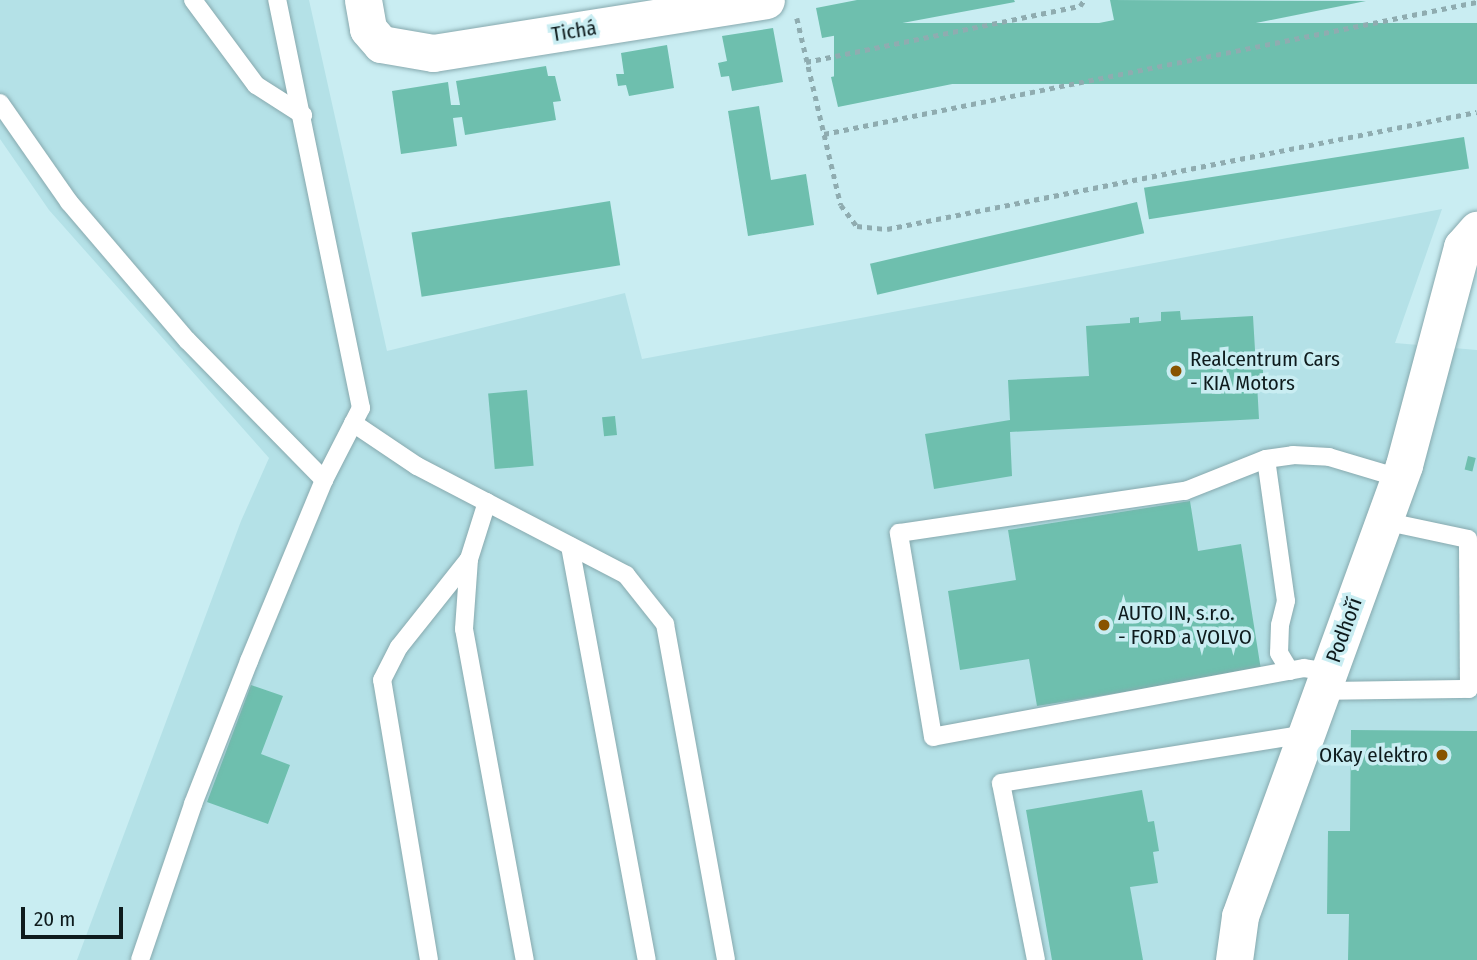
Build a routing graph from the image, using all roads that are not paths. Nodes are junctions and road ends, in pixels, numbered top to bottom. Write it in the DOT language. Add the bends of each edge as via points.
graph roads {
  1 [pos="193,0"];
  2 [pos="277,0"];
  3 [pos="363,0"];
  4 [pos="781,6"];
  5 [pos="0,103"];
  6 [pos="303,115"];
  7 [pos="1477,230"];
  8 [pos="1463,293"];
  9 [pos="353,423"];
  10 [pos="1266,459"];
  11 [pos="1399,478"];
  12 [pos="324,480"];
  13 [pos="487,502"];
  14 [pos="1383,521"];
  15 [pos="570,546"];
  16 [pos="469,559"];
  17 [pos="1290,671"];
  18 [pos="1325,681"];
  19 [pos="1306,734"];
  20 [pos="140,960"];
  21 [pos="429,960"];
  22 [pos="525,960"];
  23 [pos="647,960"];
  24 [pos="726,960"];
  25 [pos="1036,960"];
  26 [pos="1234,960"];
  1 -- 6 [label="lane" via="256,85"];
  2 -- 6 [label="lane"];
  3 -- 4 [label="street, Tichá" via="368,29 381,44 433,53"];
  5 -- 12 [label="lane" via="69,202 187,340"];
  6 -- 9 [label="lane" via="361,408"];
  7 -- 8 [label="street, Podhoří" via="1462,247"];
  8 -- 11 [label="street, Podhoří"];
  9 -- 12 [label="lane"];
  9 -- 13 [label="lane" via="417,466"];
  10 -- 11 [label="lane" via="1329,457"];
  10 -- 17 [label="lane" via="1286,601 1279,653"];
  10 -- 17 [label="lane" via="1185,491 899,533 933,737"];
  11 -- 14 [label="street, Podhoří"];
  12 -- 20 [label="lane" via="193,804"];
  13 -- 15 [label="lane"];
  13 -- 16 [label="lane"];
  14 -- 18 [label="street, Podhoří"];
  14 -- 18 [label="lane" via="1468,539 1469,689"];
  15 -- 23 [label="lane"];
  15 -- 24 [label="lane" via="626,575 665,624"];
  16 -- 21 [label="lane" via="399,646 382,680"];
  16 -- 22 [label="lane" via="464,629"];
  17 -- 18 [label="lane" via="1304,668"];
  18 -- 19 [label="street, Podhoří"];
  19 -- 25 [label="lane" via="1001,783"];
  19 -- 26 [label="street, Podhoří" via="1240,916"];
}
